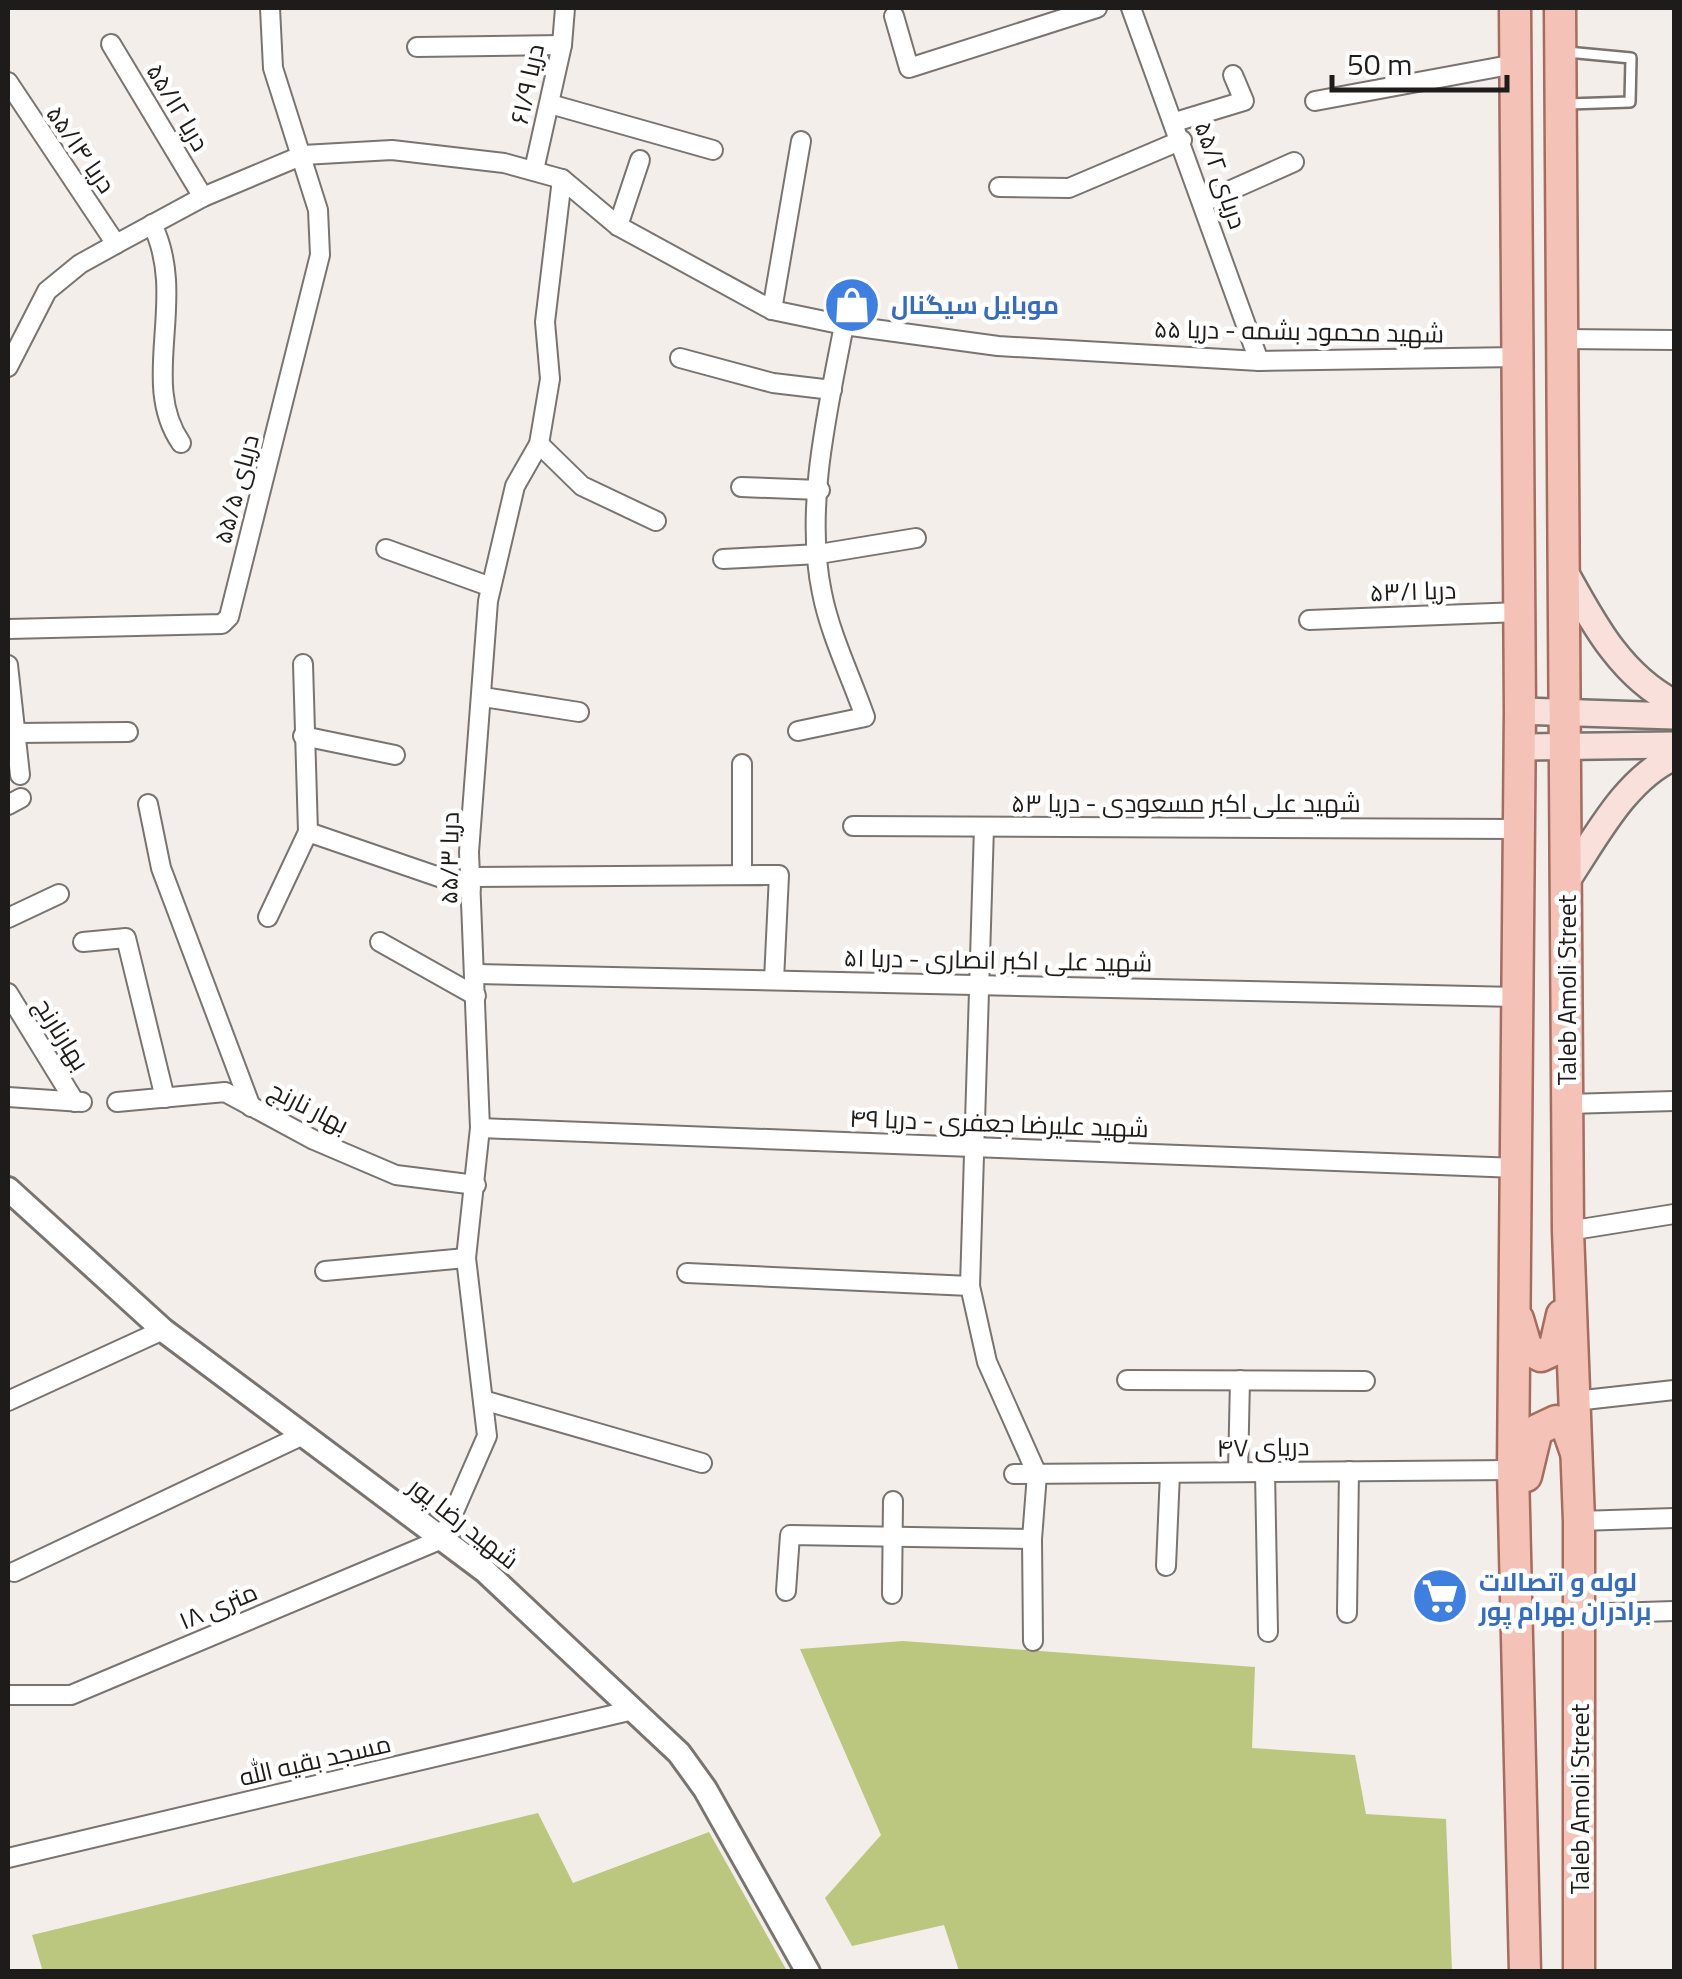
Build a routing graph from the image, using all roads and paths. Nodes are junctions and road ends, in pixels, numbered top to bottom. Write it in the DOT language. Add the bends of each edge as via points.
graph roads {
  1 [pos="270,8"];
  2 [pos="564,8"];
  3 [pos="1097,8"];
  4 [pos="1131,8"];
  5 [pos="1515,8"];
  6 [pos="1560,8"];
  7 [pos="894,16"];
  8 [pos="111,44"];
  9 [pos="562,46"];
  10 [pos="416,47"];
  11 [pos="1560,51"];
  12 [pos="1515,64"];
  13 [pos="1233,75"];
  14 [pos="8,82"];
  15 [pos="1316,102"];
  16 [pos="550,104"];
  17 [pos="1560,104"];
  18 [pos="1179,131"];
  19 [pos="801,141"];
  20 [pos="713,150"];
  21 [pos="303,155"];
  22 [pos="640,160"];
  23 [pos="1294,162"];
  24 [pos="534,170"];
  25 [pos="562,179"];
  26 [pos="999,187"];
  27 [pos="203,197"];
  28 [pos="1204,202"];
  29 [pos="152,224"];
  30 [pos="618,226"];
  31 [pos="116,244"];
  32 [pos="772,310"];
  33 [pos="844,326"];
  34 [pos="1562,339"];
  35 [pos="1674,340"];
  36 [pos="1516,357"];
  37 [pos="680,358"];
  38 [pos="1259,361"];
  39 [pos="8,367"];
  40 [pos="832,390"];
  41 [pos="181,443"];
  42 [pos="539,444"];
  43 [pos="741,487"];
  44 [pos="820,490"];
  45 [pos="656,521"];
  46 [pos="916,538"];
  47 [pos="386,549"];
  48 [pos="819,554"];
  49 [pos="723,560"];
  50 [pos="1564,570"];
  51 [pos="491,588"];
  52 [pos="1520,612"];
  53 [pos="1309,620"];
  54 [pos="8,629"];
  55 [pos="303,664"];
  56 [pos="8,665"];
  57 [pos="484,697"];
  58 [pos="1674,702"];
  59 [pos="1520,711"];
  60 [pos="1565,711"];
  61 [pos="579,712"];
  62 [pos="1674,716"];
  63 [pos="798,730"];
  64 [pos="128,732"];
  65 [pos="16,733"];
  66 [pos="303,736"];
  67 [pos="1674,744"];
  68 [pos="1565,747"];
  69 [pos="1519,748"];
  70 [pos="395,755"];
  71 [pos="1674,757"];
  72 [pos="742,764"];
  73 [pos="20,775"];
  74 [pos="148,804"];
  75 [pos="853,826"];
  76 [pos="984,827"];
  77 [pos="1519,829"];
  78 [pos="308,832"];
  79 [pos="742,875"];
  80 [pos="470,882"];
  81 [pos="1566,882"];
  82 [pos="60,894"];
  83 [pos="268,917"];
  84 [pos="8,918"];
  85 [pos="83,942"];
  86 [pos="380,942"];
  87 [pos="477,974"];
  88 [pos="774,980"];
  89 [pos="979,984"];
  90 [pos="8,993"];
  91 [pos="476,996"];
  92 [pos="1517,997"];
  93 [pos="8,1097"];
  94 [pos="164,1098"];
  95 [pos="1674,1101"];
  96 [pos="117,1102"];
  97 [pos="1568,1104"];
  98 [pos="251,1106"];
  99 [pos="480,1128"];
  100 [pos="974,1147"];
  101 [pos="1517,1168"];
  102 [pos="476,1185"];
  103 [pos="8,1189"];
  104 [pos="1674,1214"];
  105 [pos="1568,1232"];
  106 [pos="466,1258"];
  107 [pos="325,1272"];
  108 [pos="687,1273"];
  109 [pos="970,1286"];
  110 [pos="1512,1292"];
  111 [pos="163,1330"];
  112 [pos="1127,1380"];
  113 [pos="1240,1380"];
  114 [pos="1365,1381"];
  115 [pos="1674,1390"];
  116 [pos="483,1400"];
  117 [pos="8,1401"];
  118 [pos="1575,1401"];
  119 [pos="303,1435"];
  120 [pos="1578,1461"];
  121 [pos="702,1463"];
  122 [pos="1513,1470"];
  123 [pos="1349,1471"];
  124 [pos="1238,1472"];
  125 [pos="1265,1472"];
  126 [pos="1170,1473"];
  127 [pos="1014,1474"];
  128 [pos="1037,1474"];
  129 [pos="894,1501"];
  130 [pos="1674,1518"];
  131 [pos="1580,1521"];
  132 [pos="1514,1526"];
  133 [pos="893,1537"];
  134 [pos="442,1538"];
  135 [pos="1032,1539"];
  136 [pos="1166,1566"];
  137 [pos="14,1572"];
  138 [pos="786,1591"];
  139 [pos="892,1594"];
  140 [pos="1674,1611"];
  141 [pos="1347,1613"];
  142 [pos="1580,1614"];
  143 [pos="1268,1632"];
  144 [pos="1034,1641"];
  145 [pos="8,1695"];
  146 [pos="633,1710"];
  147 [pos="8,1858"];
  148 [pos="808,1972"];
  149 [pos="1525,1972"];
  150 [pos="1579,1972"];
  1 -- 21 [label="street" via="272,68"];
  2 -- 9 [label="street, دریا ۶۱/۹"];
  3 -- 7 [label="street" via="909,68"];
  4 -- 18 [label="street, دریای ۵۵/۲"];
  5 -- 12 [label="main road, Taleb Amoli Street"];
  6 -- 11 [label="main road, Taleb Amoli Street"];
  8 -- 27 [label="street, دریا ۵۵/۱۲"];
  9 -- 10 [label="street"];
  9 -- 16 [label="street, دریا ۶۱/۹"];
  11 -- 17 [label="main road, Taleb Amoli Street"];
  11 -- 17 [label="lane" via="1630,58 1630,102"];
  12 -- 15 [label="street"];
  12 -- 36 [label="main road, Taleb Amoli Street"];
  13 -- 18 [label="street" via="1244,101"];
  14 -- 31 [label="street, دریا ۵۵/۱۴"];
  16 -- 20 [label="street"];
  16 -- 24 [label="street, دریا ۶۱/۹"];
  17 -- 34 [label="main road, Taleb Amoli Street"];
  18 -- 26 [label="street" via="1069,188"];
  18 -- 28 [label="street, دریای ۵۵/۲"];
  19 -- 32 [label="street"];
  21 -- 24 [label="street, شهید محمود بشمه - دریا ۵۵" via="392,150"];
  21 -- 27 [label="street, شهید محمود بشمه - دریا ۵۵"];
  21 -- 54 [label="street, دریای ۵۵/۵" via="318,210 320,254 229,617 222,624"];
  22 -- 30 [label="street"];
  23 -- 28 [label="street"];
  24 -- 25 [label="street, شهید محمود بشمه - دریا ۵۵"];
  25 -- 30 [label="street, شهید محمود بشمه - دریا ۵۵"];
  25 -- 42 [label="street, دریا ۵۵/۳" via="545,322 550,379"];
  27 -- 29 [label="street, شهید محمود بشمه - دریا ۵۵"];
  28 -- 38 [label="street, دریای ۵۵/۲"];
  29 -- 31 [label="street, شهید محمود بشمه - دریا ۵۵"];
  29 -- 41 [label="street" via="170,307 162,393 166,420"];
  30 -- 32 [label="street, شهید محمود بشمه - دریا ۵۵"];
  31 -- 39 [label="street, شهید محمود بشمه - دریا ۵۵" via="48,291"];
  32 -- 33 [label="street, شهید محمود بشمه - دریا ۵۵"];
  33 -- 38 [label="street, شهید محمود بشمه - دریا ۵۵" via="998,346"];
  33 -- 40 [label="street"];
  34 -- 35 [label="street"];
  34 -- 50 [label="main road, Taleb Amoli Street"];
  36 -- 38 [label="street, شهید محمود بشمه - دریا ۵۵"];
  36 -- 52 [label="main road, Taleb Amoli Street"];
  37 -- 40 [label="street" via="773,383"];
  40 -- 44 [label="street"];
  42 -- 45 [label="street" via="582,486"];
  42 -- 51 [label="street, دریا ۵۵/۳" via="515,486"];
  43 -- 44 [label="street"];
  44 -- 48 [label="street"];
  46 -- 48 [label="street"];
  47 -- 51 [label="street"];
  48 -- 49 [label="street"];
  48 -- 63 [label="street" via="822,592 865,717"];
  50 -- 58 [label="main road" via="1609,650"];
  50 -- 60 [label="main road, Taleb Amoli Street"];
  51 -- 57 [label="street, دریا ۵۵/۳"];
  52 -- 53 [label="street, دریا ۵۳/۱"];
  52 -- 59 [label="main road, Taleb Amoli Street"];
  55 -- 66 [label="street"];
  56 -- 65 [label="street"];
  57 -- 61 [label="street"];
  57 -- 80 [label="street, دریا ۵۵/۳"];
  59 -- 60 [label="main road"];
  59 -- 69 [label="main road, Taleb Amoli Street"];
  60 -- 62 [label="main road"];
  60 -- 68 [label="main road, Taleb Amoli Street"];
  64 -- 65 [label="street"];
  65 -- 73 [label="street"];
  66 -- 70 [label="street"];
  66 -- 78 [label="street"];
  67 -- 68 [label="main road"];
  68 -- 69 [label="main road"];
  68 -- 81 [label="main road, Taleb Amoli Street"];
  69 -- 77 [label="main road, Taleb Amoli Street"];
  71 -- 81 [label="main road" via="1615,808"];
  72 -- 79 [label="street"];
  74 -- 98 [label="street" via="162,868"];
  75 -- 76 [label="street, شهید علی اکبر مسعودی - دریا ۵۳"];
  76 -- 77 [label="street, شهید علی اکبر مسعودی - دریا ۵۳"];
  76 -- 89 [label="street"];
  77 -- 92 [label="main road, Taleb Amoli Street"];
  78 -- 80 [label="street"];
  78 -- 83 [label="street"];
  79 -- 80 [label="street"];
  79 -- 88 [label="street" via="779,874"];
  80 -- 87 [label="street, دریا ۵۵/۳"];
  81 -- 97 [label="main road, Taleb Amoli Street"];
  82 -- 84 [label="street"];
  85 -- 94 [label="street" via="126,938"];
  86 -- 91 [label="street"];
  87 -- 88 [label="street, شهید علی اکبر انصاری - دریا ۵۱"];
  87 -- 91 [label="street, دریا ۵۵/۳"];
  88 -- 89 [label="street, شهید علی اکبر انصاری - دریا ۵۱"];
  89 -- 92 [label="street, شهید علی اکبر انصاری - دریا ۵۱"];
  89 -- 100 [label="street"];
  90 -- 93 [label="street, بهارنارنج" via="78,1102"];
  91 -- 99 [label="street, دریا ۵۵/۳"];
  92 -- 101 [label="main road, Taleb Amoli Street"];
  94 -- 96 [label="street, بهار نارنج"];
  94 -- 98 [label="street, بهار نارنج" via="225,1092"];
  95 -- 97 [label="street"];
  97 -- 105 [label="main road, Taleb Amoli Street"];
  98 -- 102 [label="street, بهار نارنج" via="396,1175"];
  99 -- 100 [label="street, شهید علیرضا جعفری - دریا ۴۹"];
  99 -- 102 [label="street, دریا ۵۵/۳"];
  100 -- 101 [label="street, شهید علیرضا جعفری - دریا ۴۹"];
  100 -- 109 [label="street"];
  101 -- 110 [label="main road, Taleb Amoli Street"];
  102 -- 106 [label="street, دریا ۵۵/۳"];
  103 -- 111 [label="street, شهید رضا پور"];
  104 -- 105 [label="street"];
  105 -- 110 [label="main road" via="1561,1332 1549,1355 1527,1349"];
  105 -- 118 [label="main road, Taleb Amoli Street"];
  106 -- 107 [label="street"];
  106 -- 116 [label="street, دریا ۵۵/۳"];
  108 -- 109 [label="street"];
  109 -- 128 [label="street" via="986,1362"];
  110 -- 122 [label="main road, Taleb Amoli Street"];
  111 -- 117 [label="street"];
  111 -- 119 [label="street, شهید رضا پور"];
  112 -- 113 [label="street"];
  113 -- 114 [label="street"];
  113 -- 124 [label="street"];
  115 -- 118 [label="street"];
  116 -- 121 [label="street"];
  116 -- 134 [label="street, دریا ۵۵/۳" via="487,1436"];
  118 -- 120 [label="main road, Taleb Amoli Street"];
  119 -- 134 [label="street, شهید رضا پور"];
  119 -- 137 [label="street"];
  120 -- 131 [label="main road, Taleb Amoli Street"];
  120 -- 132 [label="main road" via="1562,1424 1536,1430"];
  122 -- 123 [label="street, دریای ۴۷"];
  122 -- 132 [label="main road, Taleb Amoli Street"];
  123 -- 125 [label="street, دریای ۴۷"];
  123 -- 141 [label="street"];
  124 -- 125 [label="street, دریای ۴۷"];
  124 -- 126 [label="street, دریای ۴۷"];
  125 -- 143 [label="street"];
  126 -- 128 [label="street, دریای ۴۷"];
  126 -- 136 [label="street"];
  127 -- 128 [label="street, دریای ۴۷"];
  128 -- 135 [label="street"];
  129 -- 133 [label="street"];
  130 -- 131 [label="street"];
  131 -- 142 [label="main road, Taleb Amoli Street"];
  132 -- 149 [label="main road, Taleb Amoli Street"];
  133 -- 135 [label="street"];
  133 -- 138 [label="street" via="790,1535"];
  133 -- 139 [label="street"];
  134 -- 145 [label="street, ۱۸ متری" via="71,1695"];
  134 -- 146 [label="street, شهید رضا پور"];
  135 -- 144 [label="street"];
  140 -- 142 [label="street"];
  142 -- 150 [label="main road, Taleb Amoli Street"];
  146 -- 147 [label="street, مسجد بقیه الله"];
  146 -- 148 [label="street, شهید رضا پور" via="698,1779"];
}
